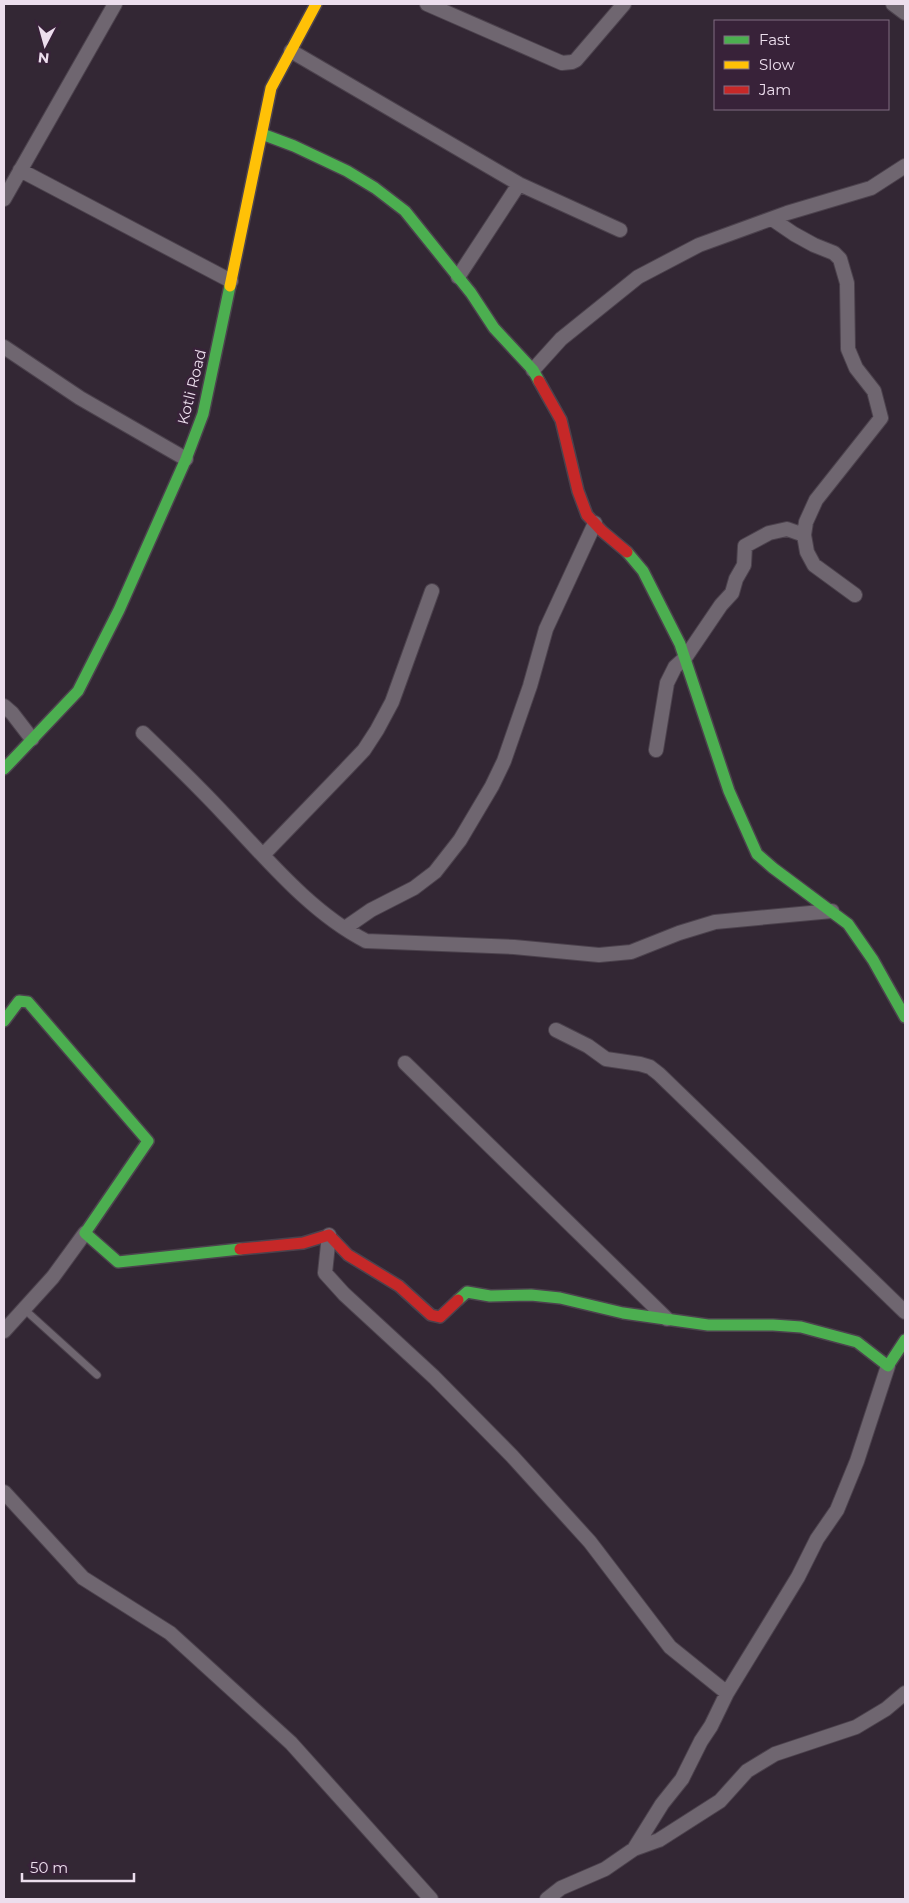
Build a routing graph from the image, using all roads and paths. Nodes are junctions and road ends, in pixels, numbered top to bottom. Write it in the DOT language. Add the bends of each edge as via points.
graph roads {
  1 [pos="115,4"];
  2 [pos="316,4"];
  3 [pos="427,4"];
  4 [pos="624,4"];
  5 [pos="893,4"];
  6 [pos="905,13"];
  7 [pos="291,51"];
  8 [pos="262,134"];
  9 [pos="905,166"];
  10 [pos="20,170"];
  11 [pos="519,184"];
  12 [pos="4,199"];
  13 [pos="772,218"];
  14 [pos="620,230"];
  15 [pos="458,277"];
  16 [pos="231,281"];
  17 [pos="4,348"];
  18 [pos="533,370"];
  19 [pos="186,459"];
  20 [pos="595,523"];
  21 [pos="804,535"];
  22 [pos="432,591"];
  23 [pos="855,596"];
  24 [pos="685,658"];
  25 [pos="4,706"];
  26 [pos="143,732"];
  27 [pos="32,739"];
  28 [pos="656,750"];
  29 [pos="4,769"];
  30 [pos="263,855"];
  31 [pos="832,911"];
  32 [pos="345,928"];
  33 [pos="905,1016"];
  34 [pos="4,1021"];
  35 [pos="556,1030"];
  36 [pos="405,1063"];
  37 [pos="85,1232"];
  38 [pos="329,1235"];
  39 [pos="24,1309"];
  40 [pos="905,1312"];
  41 [pos="667,1320"];
  42 [pos="4,1331"];
  43 [pos="905,1340"];
  44 [pos="888,1366"];
  45 [pos="97,1375"];
  46 [pos="4,1492"];
  47 [pos="727,1693"];
  48 [pos="905,1693"];
  49 [pos="634,1849"];
  50 [pos="431,1899"];
  51 [pos="546,1899"];
  1 -- 10 [label="street"];
  2 -- 7 [label="street, Kotli Road"];
  3 -- 4 [label="street" via="562,63 576,60"];
  5 -- 6 [label="street"];
  7 -- 8 [label="street, Kotli Road" via="271,88"];
  7 -- 11 [label="street"];
  8 -- 15 [label="street" via="328,161 375,188 404,211"];
  8 -- 16 [label="street, Kotli Road"];
  9 -- 13 [label="street" via="871,188"];
  10 -- 12 [label="street"];
  10 -- 16 [label="street"];
  11 -- 14 [label="street"];
  11 -- 15 [label="street"];
  13 -- 18 [label="street" via="699,245 638,277 561,339"];
  13 -- 21 [label="street" via="814,245 834,252 840,259 847,283 848,349 856,368 874,391 881,418 816,500"];
  15 -- 18 [label="street" via="494,328"];
  16 -- 19 [label="street, Kotli Road" via="203,414"];
  17 -- 19 [label="street" via="80,398"];
  18 -- 20 [label="street" via="561,420 578,491 587,515"];
  19 -- 27 [label="street, Kotli Road" via="119,610 78,692"];
  20 -- 24 [label="street" via="643,571"];
  20 -- 32 [label="street" via="546,629 504,761 460,840 435,872"];
  21 -- 23 [label="street" via="807,552 814,565"];
  21 -- 24 [label="street" via="787,529 769,533 745,546 744,565 732,593"];
  22 -- 30 [label="street" via="392,702 377,730 364,750"];
  24 -- 28 [label="street" via="675,667 667,683"];
  24 -- 31 [label="street" via="729,791 757,854"];
  25 -- 27 [label="street"];
  26 -- 30 [label="street"];
  27 -- 29 [label="street, Kotli Road"];
  30 -- 32 [label="street" via="313,904"];
  31 -- 32 [label="street" via="715,922 631,952 599,955 514,947 366,941"];
  31 -- 33 [label="street" via="859,939"];
  34 -- 37 [label="street" via="19,1001 28,1002 148,1141"];
  35 -- 40 [label="street" via="606,1059 640,1064 659,1074"];
  36 -- 41 [label="street"];
  37 -- 38 [label="street" via="118,1262 303,1242"];
  37 -- 39 [label="street" via="53,1277"];
  38 -- 41 [label="street" via="348,1255 399,1286 431,1315 440,1317 467,1292 490,1296 560,1298"];
  38 -- 47 [label="street" via="325,1273 434,1376 512,1456 590,1542 670,1647"];
  39 -- 42 [label="street"];
  39 -- 45 [label="lane"];
  41 -- 44 [label="street" via="708,1325 801,1328 857,1342"];
  43 -- 44 [label="street"];
  44 -- 47 [label="street" via="837,1510"];
  46 -- 50 [label="street" via="83,1578 170,1632 291,1743"];
  47 -- 49 [label="street" via="682,1779"];
  48 -- 49 [label="street" via="856,1727 775,1754 747,1771 720,1801 658,1840"];
  49 -- 51 [label="street" via="605,1869 561,1888"];
}
